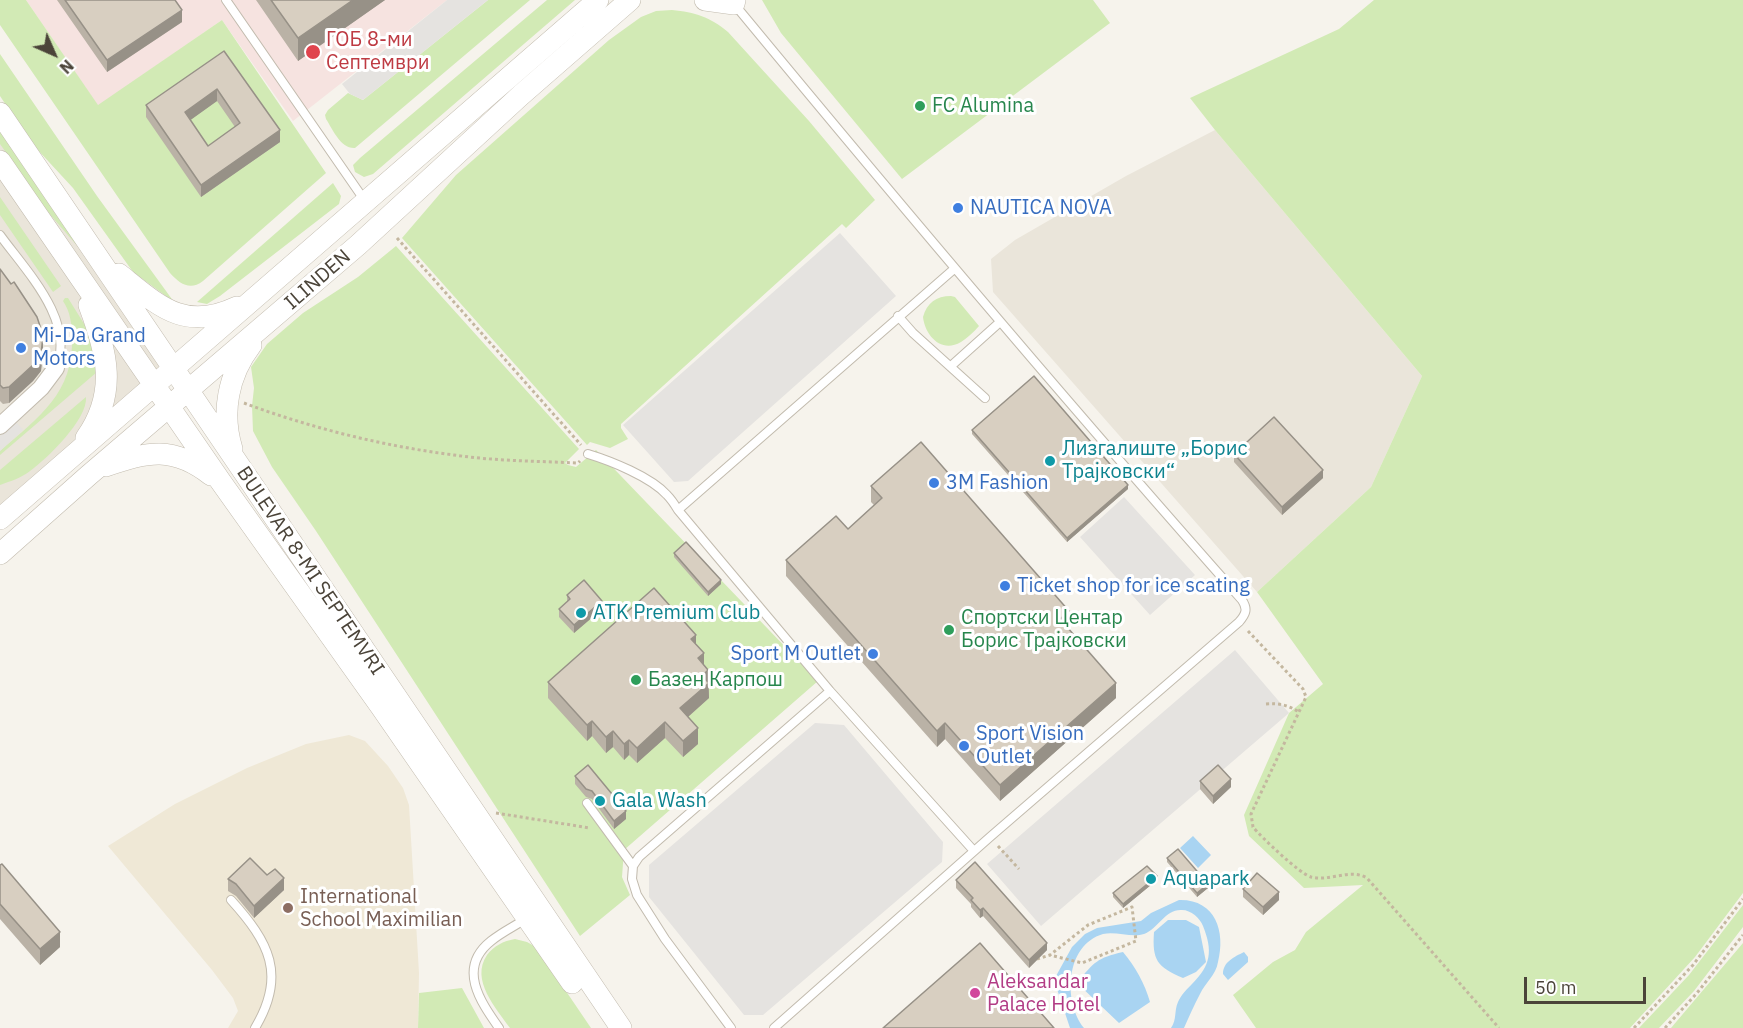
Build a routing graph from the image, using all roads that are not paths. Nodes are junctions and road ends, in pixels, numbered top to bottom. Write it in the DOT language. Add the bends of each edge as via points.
graph roads {
  1 [pos="226,0"];
  2 [pos="630,0"];
  3 [pos="649,0"];
  4 [pos="705,0"];
  5 [pos="735,1"];
  6 [pos="606,7"];
  7 [pos="0,113"];
  8 [pos="0,161"];
  9 [pos="6,174"];
  10 [pos="365,201"];
  11 [pos="0,235"];
  12 [pos="100,259"];
  13 [pos="954,269"];
  14 [pos="77,274"];
  15 [pos="252,301"];
  16 [pos="898,316"];
  17 [pos="270,321"];
  18 [pos="1000,322"];
  19 [pos="951,366"];
  20 [pos="56,368"];
  21 [pos="174,368"];
  22 [pos="154,386"];
  23 [pos="189,390"];
  24 [pos="985,398"];
  25 [pos="169,407"];
  26 [pos="0,426"];
  27 [pos="588,454"];
  28 [pos="72,456"];
  29 [pos="240,466"];
  30 [pos="89,475"];
  31 [pos="221,482"];
  32 [pos="678,510"];
  33 [pos="0,519"];
  34 [pos="0,554"];
  35 [pos="830,690"];
  36 [pos="587,803"];
  37 [pos="974,851"];
  38 [pos="633,866"];
  39 [pos="231,900"];
  40 [pos="528,918"];
  41 [pos="255,1028"];
  42 [pos="499,1028"];
  43 [pos="603,1028"];
  44 [pos="621,1028"];
  45 [pos="731,1028"];
  46 [pos="774,1028"];
  1 -- 10 [label="lane"];
  2 -- 6 [label="street, ILINDEN"];
  3 -- 6 [label="street"];
  4 -- 5 [label="street"];
  5 -- 13 [label="lane"];
  6 -- 10 [label="street, ILINDEN"];
  6 -- 17 [label="street, ILINDEN" via="521,95 367,238"];
  7 -- 12 [label="street, BULEVAR 8-MI SEPTEMVRI"];
  8 -- 9 [label="street, BULEVAR 8-MI SEPTEMVRI"];
  9 -- 14 [label="street, BULEVAR 8-MI SEPTEMVRI"];
  10 -- 15 [label="street, ILINDEN"];
  11 -- 20 [label="lane" via="56,317 62,350"];
  12 -- 15 [label="street" via="147,296 181,316 215,315"];
  12 -- 21 [label="street, BULEVAR 8-MI SEPTEMVRI"];
  13 -- 16 [label="lane"];
  13 -- 18 [label="lane"];
  14 -- 22 [label="street, BULEVAR 8-MI SEPTEMVRI"];
  14 -- 28 [label="street" via="103,343 107,379 98,418"];
  15 -- 21 [label="street, ILINDEN"];
  16 -- 19 [label="lane"];
  16 -- 32 [label="lane"];
  17 -- 23 [label="street, ILINDEN"];
  17 -- 29 [label="street" via="241,359 231,385 230,441"];
  18 -- 19 [label="lane"];
  18 -- 37 [label="lane" via="1242,600 1246,611 1239,622"];
  19 -- 24 [label="lane"];
  20 -- 26 [label="street" via="41,388"];
  21 -- 22 [label="street, ILINDEN"];
  21 -- 23 [label="street, BULEVAR 8-MI SEPTEMVRI"];
  22 -- 25 [label="street, BULEVAR 8-MI SEPTEMVRI"];
  22 -- 28 [label="street, ILINDEN"];
  23 -- 25 [label="street, ILINDEN"];
  23 -- 29 [label="street, BULEVAR 8-MI SEPTEMVRI"];
  25 -- 30 [label="street, ILINDEN"];
  25 -- 31 [label="street, BULEVAR 8-MI SEPTEMVRI"];
  27 -- 32 [label="lane" via="614,462 656,484"];
  28 -- 33 [label="street, ILINDEN"];
  29 -- 44 [label="street, BULEVAR 8-MI SEPTEMVRI"];
  30 -- 31 [label="street" via="107,465 161,452 192,462"];
  30 -- 34 [label="street, ILINDEN"];
  31 -- 40 [label="street, BULEVAR 8-MI SEPTEMVRI"];
  32 -- 35 [label="lane"];
  35 -- 37 [label="lane"];
  35 -- 38 [label="lane"];
  36 -- 38 [label="lane"];
  37 -- 46 [label="lane"];
  38 -- 45 [label="lane" via="632,879 638,895 665,939"];
  39 -- 41 [label="lane" via="261,939 271,972 270,998"];
  40 -- 42 [label="lane" via="491,941 476,961 476,990"];
  40 -- 43 [label="street, BULEVAR 8-MI SEPTEMVRI"];
}
